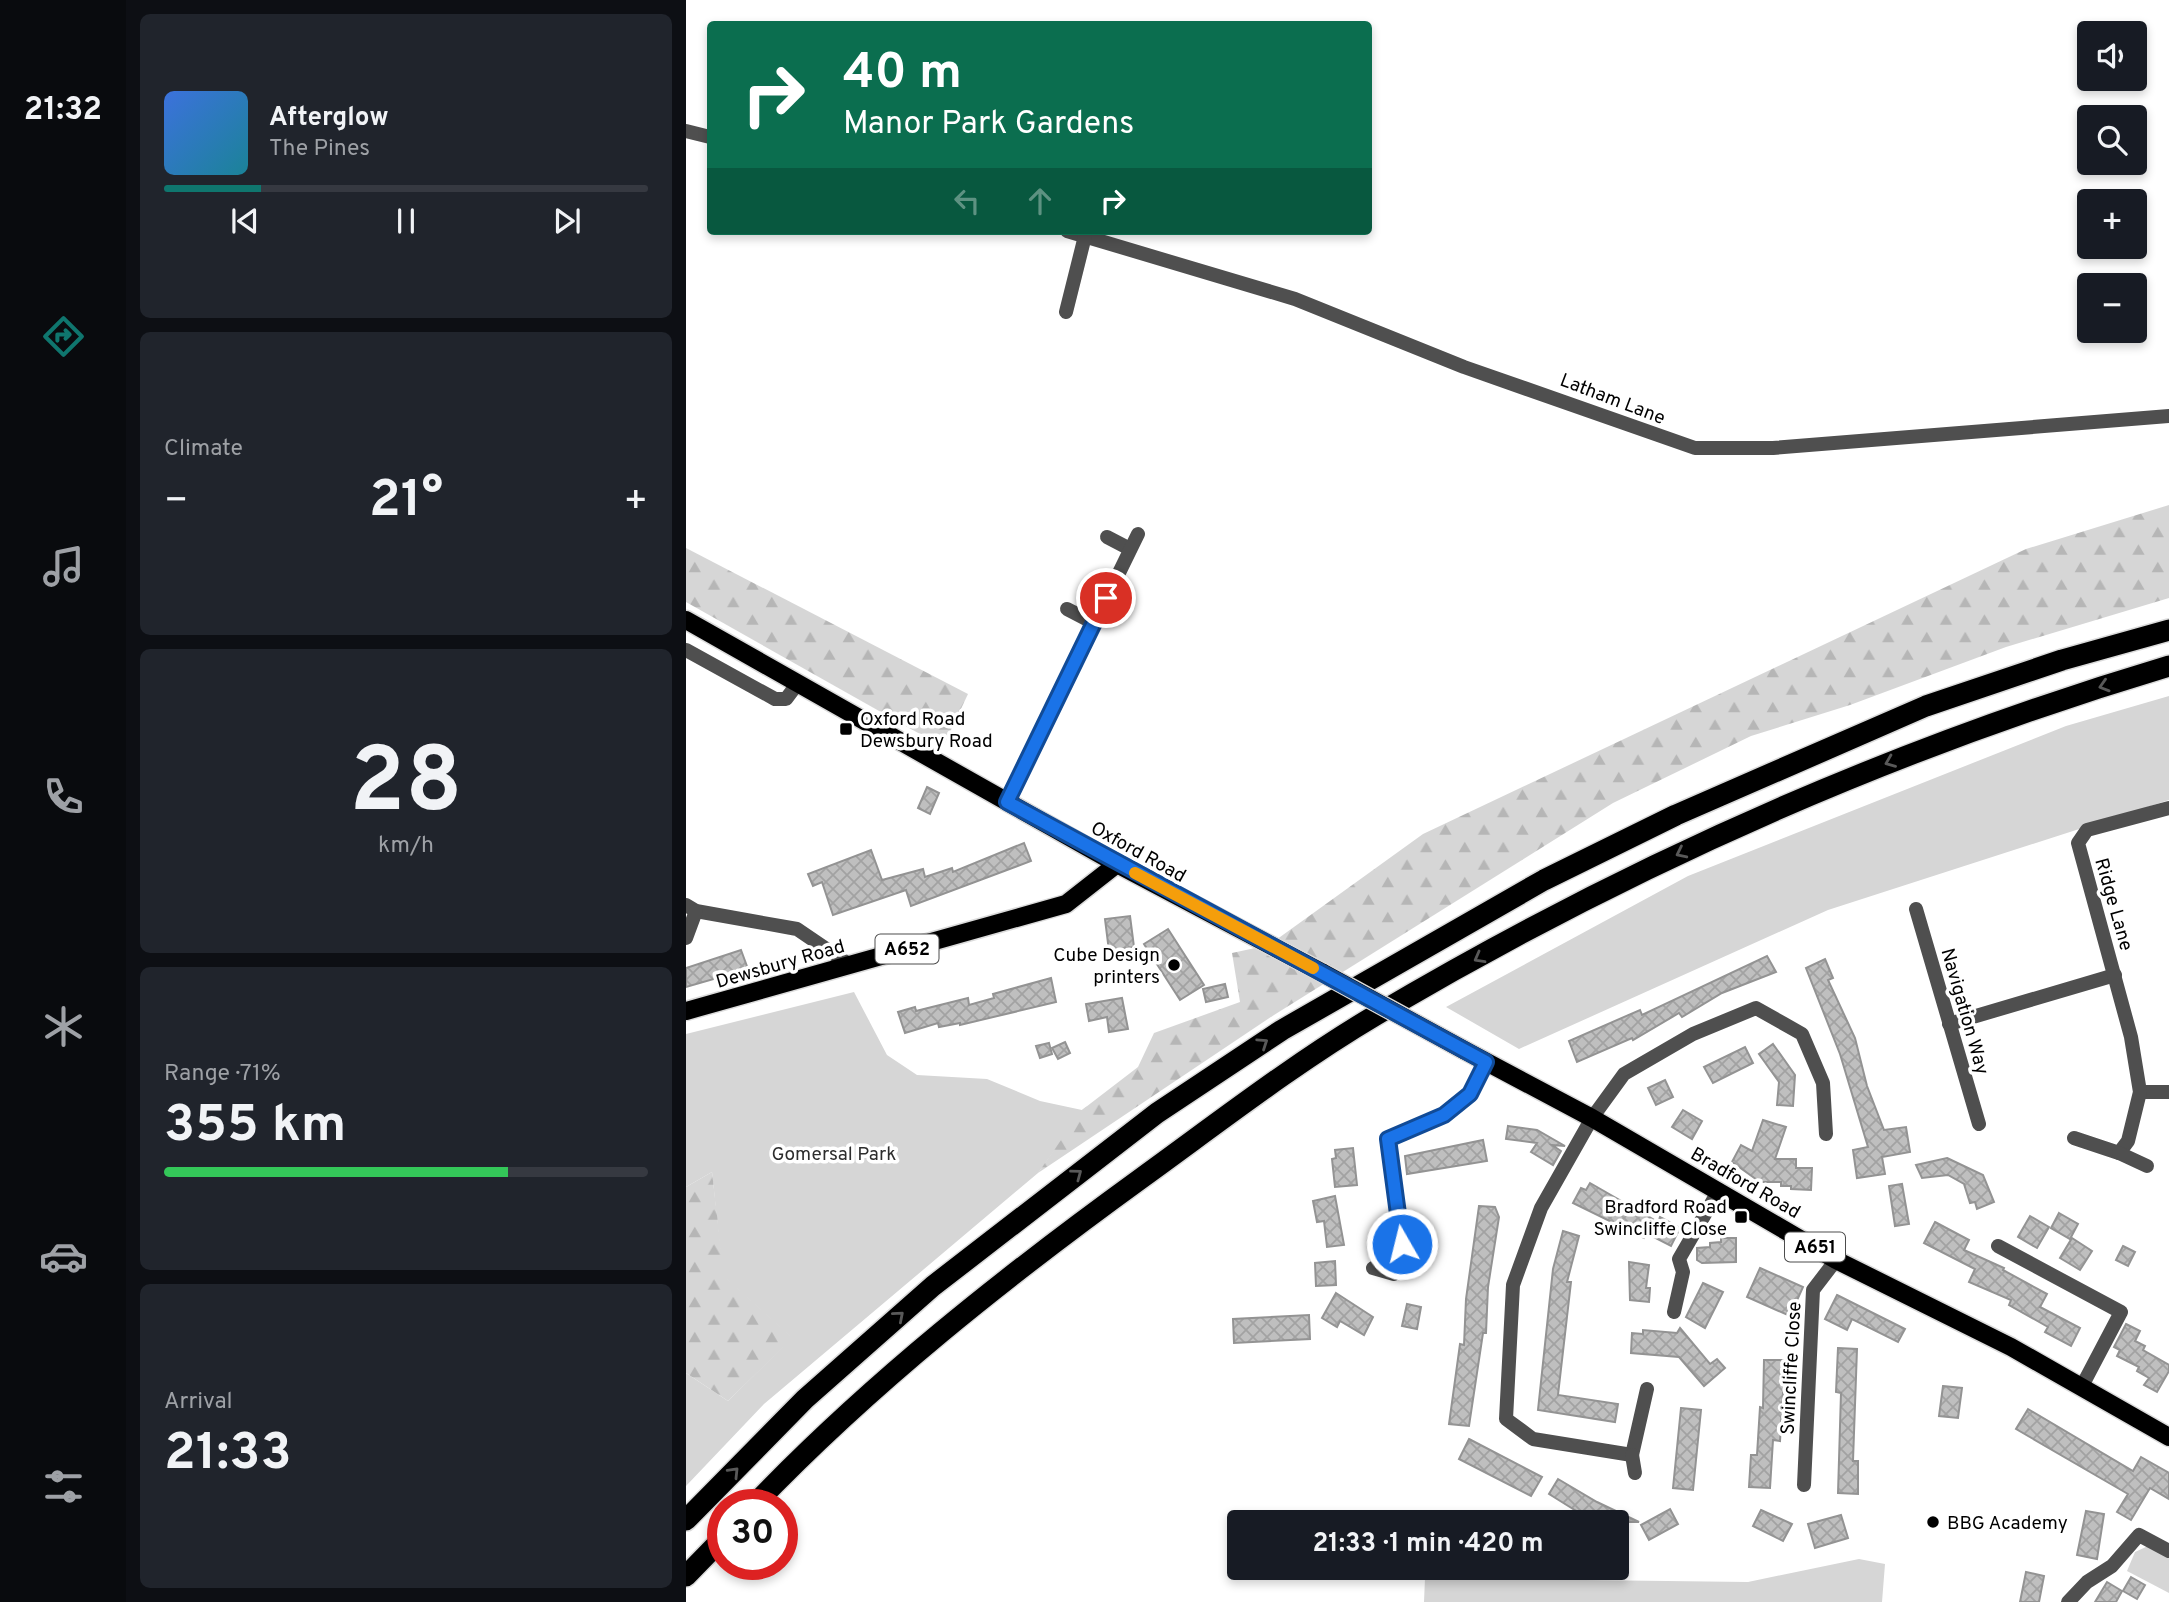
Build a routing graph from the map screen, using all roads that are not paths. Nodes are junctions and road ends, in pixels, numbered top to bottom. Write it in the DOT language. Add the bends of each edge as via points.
graph roads {
  1 [pos="686,131"];
  2 [pos="707,136"];
  3 [pos="1081,235"];
  4 [pos="1085,236"];
  5 [pos="1066,312"];
  6 [pos="2169,416"];
  7 [pos="1138,534"];
  8 [pos="1107,537"];
  9 [pos="1130,549"];
  10 [pos="1067,609"];
  11 [pos="686,620"];
  12 [pos="1094,622"];
  13 [pos="2169,630"];
  14 [pos="686,650"];
  15 [pos="2169,666"];
  16 [pos="798,683"];
  17 [pos="1007,802"];
  18 [pos="2169,808"];
  19 [pos="1117,864"];
  20 [pos="691,908"];
  21 [pos="1916,909"];
  22 [pos="686,938"];
  23 [pos="850,965"];
  24 [pos="2115,975"];
  25 [pos="686,1012"];
  26 [pos="1949,1024"];
  27 [pos="1464,1051"];
  28 [pos="1486,1062"];
  29 [pos="2140,1092"];
  30 [pos="2169,1092"];
  31 [pos="1592,1118"];
  32 [pos="1979,1124"];
  33 [pos="1826,1134"];
  34 [pos="2074,1138"];
  35 [pos="2119,1153"];
  36 [pos="2147,1166"];
  37 [pos="1719,1190"];
  38 [pos="1998,1246"];
  39 [pos="1836,1260"];
  40 [pos="1373,1268"];
  41 [pos="1674,1312"];
  42 [pos="2081,1388"];
  43 [pos="1647,1389"];
  44 [pos="2169,1437"];
  45 [pos="1632,1455"];
  46 [pos="1635,1473"];
  47 [pos="1804,1485"];
  48 [pos="769,1489"];
  49 [pos="686,1520"];
  50 [pos="2169,1551"];
  51 [pos="707,1554"];
  52 [pos="686,1576"];
  53 [pos="2068,1602"];
  1 -- 2 [label="street"];
  3 -- 4 [label="street, Latham Lane"];
  4 -- 5 [label="street"];
  4 -- 6 [label="street, Latham Lane" via="1296,299 1464,367 1695,447 1773,448"];
  7 -- 9 [label="street"];
  8 -- 9 [label="street"];
  9 -- 12 [label="street"];
  10 -- 12 [label="street"];
  11 -- 16 [label="main road, Oxford Road / A651"];
  12 -- 17 [label="street"];
  49 -- 13 [label="highway, one-way" via="805,1399 933,1286 1157,1113 1282,1030 1544,880 1676,815 1926,706"];
  14 -- 16 [label="street" via="779,700 789,696"];
  15 -- 48 [label="highway, one-way" via="2077,693 1810,794 1562,912 1374,1017 1273,1083 1046,1248 900,1366"];
  16 -- 17 [label="main road, Oxford Road / A651"];
  17 -- 19 [label="main road, Oxford Road / A651"];
  18 -- 24 [label="street, Ridge Lane" via="2087,830 2078,843"];
  19 -- 23 [label="main road, Dewsbury Road / A652" via="1066,904"];
  19 -- 27 [label="main road, Oxford Road / A651, bridge"];
  20 -- 22 [label="street"];
  20 -- 23 [label="street" via="797,929"];
  21 -- 26 [label="street, Navigation Way"];
  23 -- 25 [label="main road, Dewsbury Road / A652"];
  24 -- 26 [label="street"];
  24 -- 29 [label="street, Ridge Lane" via="2132,1037"];
  26 -- 32 [label="street, Navigation Way"];
  27 -- 28 [label="main road, Bradford Road / A651"];
  28 -- 31 [label="main road, Bradford Road / A651"];
  28 -- 40 [label="street" via="1470,1094 1444,1115 1388,1139 1402,1244 1394,1275"];
  29 -- 30 [label="street"];
  29 -- 35 [label="street" via="2128,1141"];
  31 -- 33 [label="street" via="1624,1074 1693,1034 1756,1007 1802,1034 1823,1083"];
  31 -- 37 [label="main road, Bradford Road / A651"];
  31 -- 45 [label="street" via="1541,1208 1513,1285 1506,1419 1533,1439"];
  34 -- 35 [label="street"];
  35 -- 36 [label="street"];
  37 -- 39 [label="main road, Bradford Road / A651"];
  37 -- 41 [label="street" via="1679,1259 1683,1272"];
  38 -- 42 [label="street" via="2121,1312"];
  39 -- 42 [label="main road, Bradford Road / A651" via="1945,1312"];
  39 -- 47 [label="street, Swincliffe Close" via="1813,1290"];
  42 -- 44 [label="main road, Bradford Road / A651"];
  43 -- 45 [label="street"];
  45 -- 46 [label="street"];
  50 -- 53 [label="street" via="2139,1535 2112,1566"];
  51 -- 52 [label="highway"];
}
